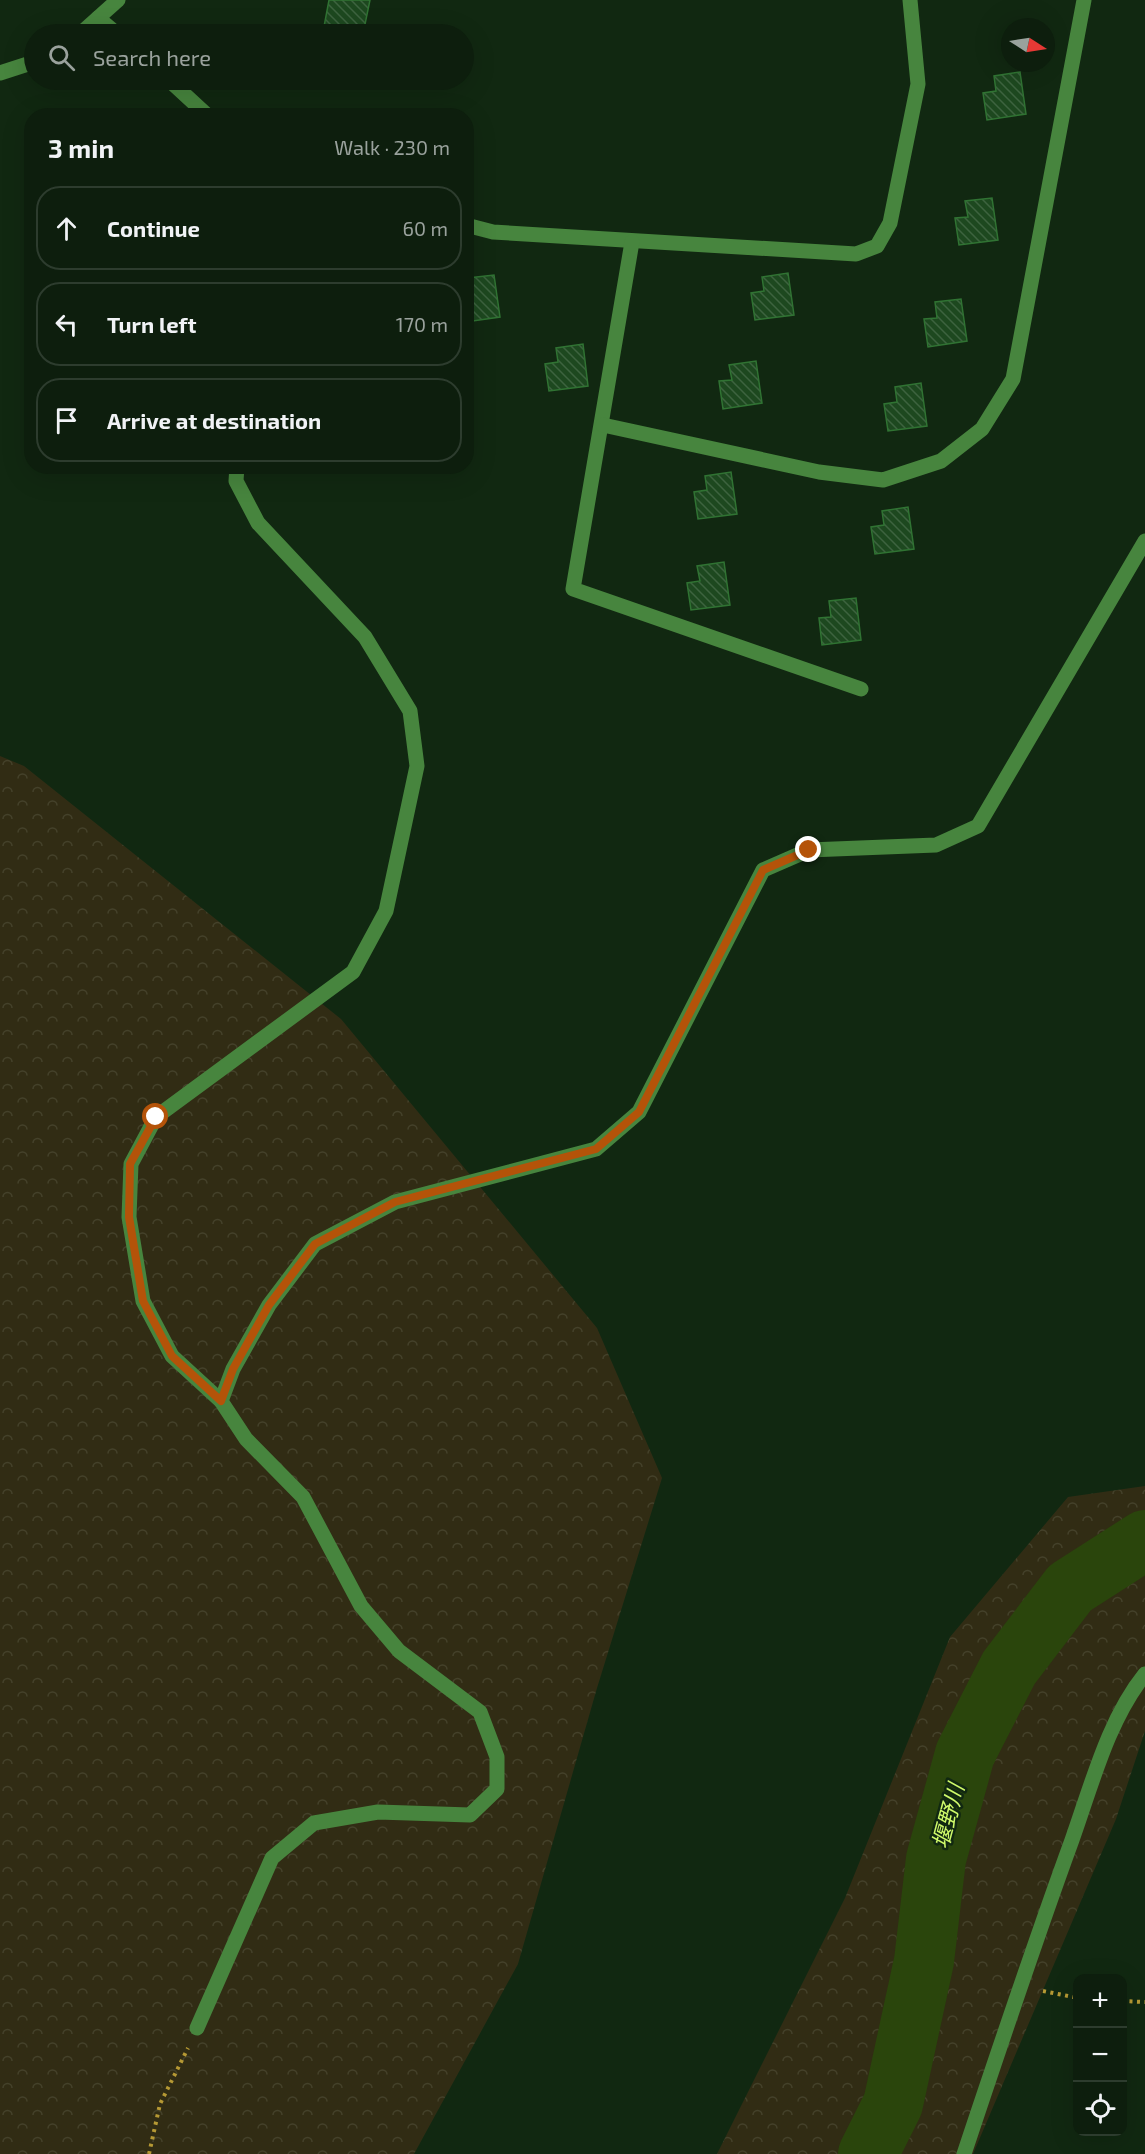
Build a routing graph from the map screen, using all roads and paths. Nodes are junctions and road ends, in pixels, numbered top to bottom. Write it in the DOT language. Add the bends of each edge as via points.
graph roads {
  1 [pos="118,0"];
  2 [pos="910,0"];
  3 [pos="1084,0"];
  4 [pos="98,18"];
  5 [pos="91,24"];
  6 [pos="105,24"];
  7 [pos="24,65"];
  8 [pos="0,73"];
  9 [pos="180,90"];
  10 [pos="199,108"];
  11 [pos="474,227"];
  12 [pos="632,242"];
  13 [pos="603,425"];
  14 [pos="236,474"];
  15 [pos="1145,541"];
  16 [pos="861,689"];
  17 [pos="221,1401"];
  18 [pos="1145,1674"];
  19 [pos="1020,1984"];
  20 [pos="1073,1997"];
  21 [pos="1127,2001"];
  22 [pos="1145,2002"];
  23 [pos="197,2028"];
  24 [pos="149,2154"];
  25 [pos="964,2154"];
  1 -- 4 [label="street"];
  2 -- 12 [label="street" via="918,84 890,223 877,246 856,254"];
  3 -- 13 [label="street" via="1013,379 982,429 941,461 884,480 819,472"];
  4 -- 5 [label="street"];
  4 -- 6 [label="street"];
  7 -- 8 [label="street"];
  9 -- 10 [label="street"];
  11 -- 12 [label="street" via="493,232"];
  12 -- 13 [label="street"];
  13 -- 16 [label="street" via="573,589"];
  14 -- 17 [label="street" via="236,481 258,523 365,637 410,711 417,766 386,911 353,972 156,1117 130,1164 129,1217 143,1301 172,1356"];
  15 -- 17 [label="street" via="978,826 936,845 809,850 763,870 639,1112 596,1149 395,1202 315,1244 269,1305 233,1369"];
  17 -- 23 [label="street" via="246,1439 303,1497 361,1606 399,1651 480,1712 497,1758 497,1789 470,1815 378,1812 314,1823 272,1858"];
  18 -- 19 [label="street" via="1132,1690 1107,1741"];
  19 -- 20 [label="path"];
  19 -- 25 [label="street"];
  21 -- 22 [label="path"];
  23 -- 24 [label="path" via="160,2104"];
}
